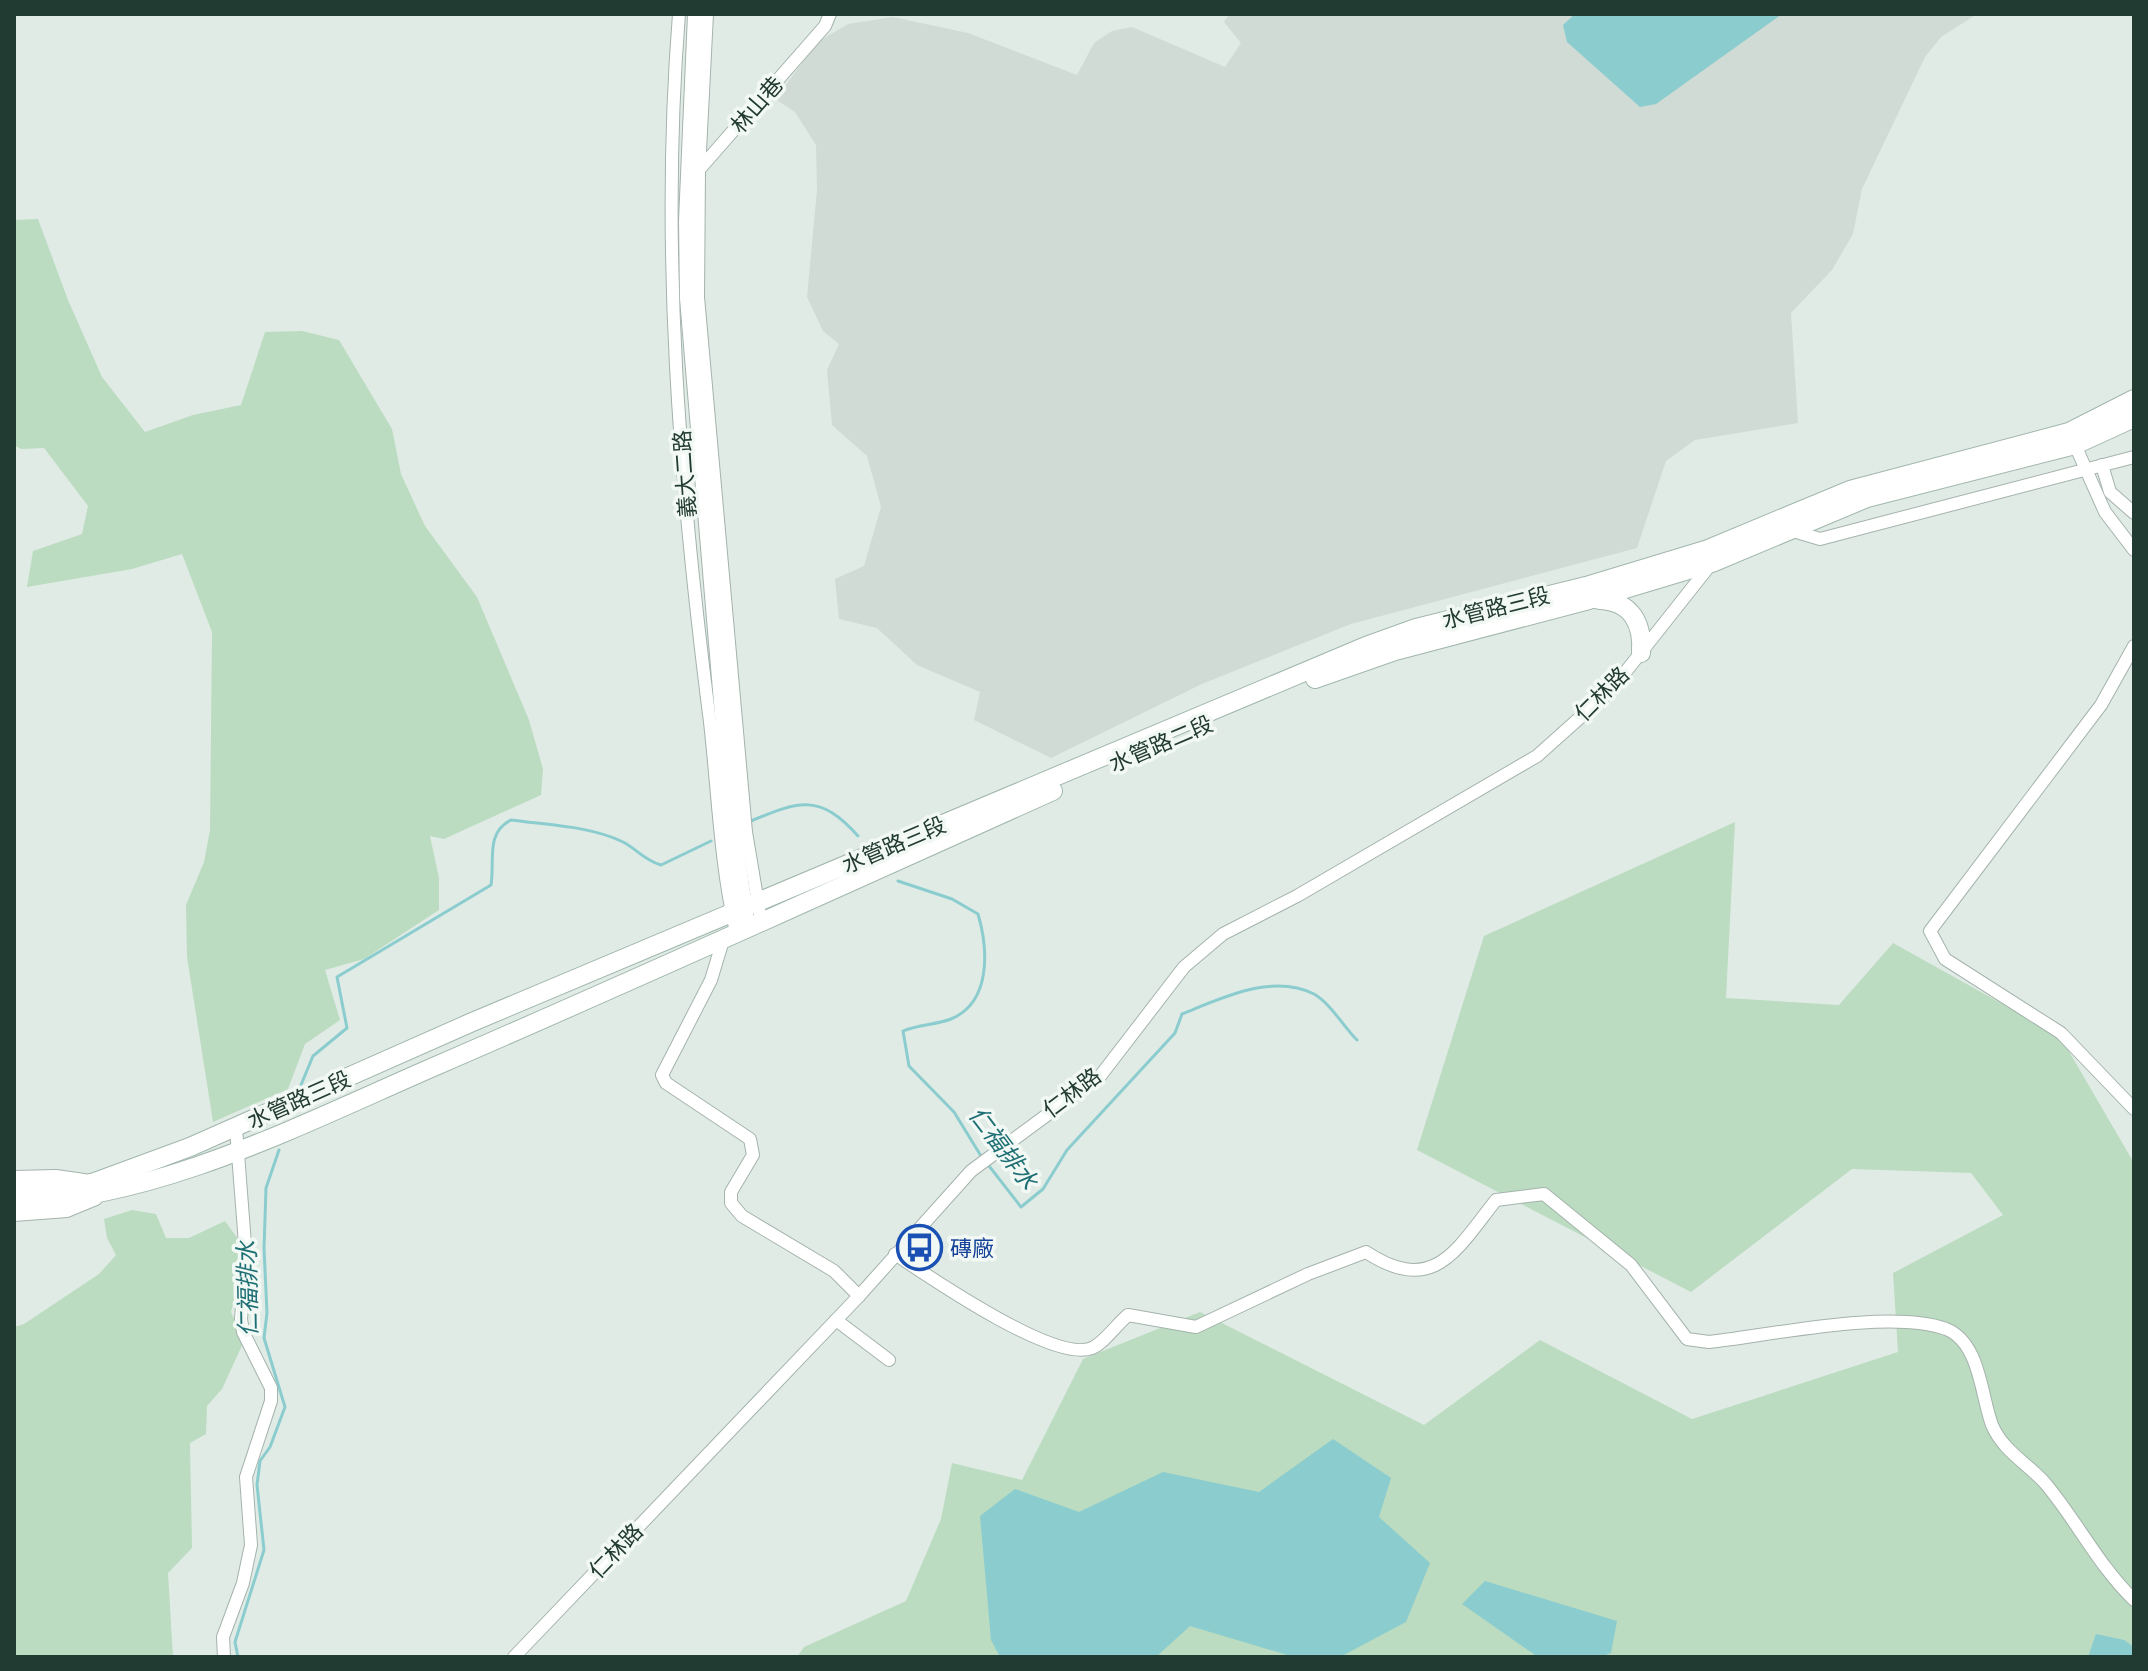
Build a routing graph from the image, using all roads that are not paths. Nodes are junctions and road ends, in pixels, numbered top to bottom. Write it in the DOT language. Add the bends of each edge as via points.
graph roads {
  1 [pos="679,14"];
  2 [pos="696,14"];
  3 [pos="707,14"];
  4 [pos="830,14"];
  5 [pos="694,172"];
  6 [pos="671,177"];
  7 [pos="2134,399"];
  8 [pos="2134,418"];
  9 [pos="2075,445"];
  10 [pos="2134,457"];
  11 [pos="2102,465"];
  12 [pos="2085,469"];
  13 [pos="2134,513"];
  14 [pos="1790,530"];
  15 [pos="2134,550"];
  16 [pos="1710,556"];
  17 [pos="1589,600"];
  18 [pos="2134,646"];
  19 [pos="1641,653"];
  20 [pos="743,920"];
  21 [pos="2134,1109"];
  22 [pos="236,1128"];
  23 [pos="238,1149"];
  24 [pos="14,1177"];
  25 [pos="95,1182"];
  26 [pos="14,1189"];
  27 [pos="113,1192"];
  28 [pos="14,1203"];
  29 [pos="14,1215"];
  30 [pos="895,1254"];
  31 [pos="859,1296"];
  32 [pos="836,1320"];
  33 [pos="889,1360"];
  34 [pos="2134,1600"];
  35 [pos="224,1657"];
  36 [pos="514,1657"];
  1 -- 6 [label="street, 義大二路"];
  2 -- 5 [label="street, 義大二路"];
  3 -- 5 [label="street, 義大二路"];
  4 -- 5 [label="street, 林山巷" via="825,26"];
  5 -- 6 [label="street"];
  5 -- 20 [label="street, 義大二路" via="688,298"];
  6 -- 20 [label="street, 義大二路" via="670,261 696,613"];
  7 -- 16 [label="main road, 仁林路" via="2069,432 1850,490"];
  8 -- 9 [label="main road, 仁林路"];
  9 -- 12 [label="street"];
  9 -- 14 [label="main road, 仁林路" via="1867,498"];
  10 -- 11 [label="street"];
  11 -- 12 [label="street"];
  11 -- 13 [label="street" via="2110,492"];
  12 -- 14 [label="street" via="1820,539"];
  12 -- 15 [label="street" via="2105,512"];
  14 -- 16 [label="main road, 仁林路"];
  16 -- 17 [label="main road"];
  16 -- 19 [label="street, 仁林路"];
  16 -- 20 [label="main road, 水管路三段" via="1416,628 1366,646"];
  17 -- 19 [label="main road" via="1622,604 1636,617"];
  17 -- 20 [label="main road, 水管路二段" via="1456,633 1315,679"];
  18 -- 21 [label="street" via="2101,705 1930,931 1945,959 2061,1033"];
  19 -- 30 [label="street, 仁林路" via="1612,689 1537,756 1223,934 1184,967 1101,1075 971,1171"];
  20 -- 22 [label="main road, 水管路三段" via="470,1023"];
  20 -- 23 [label="main road, 水管路三段" via="474,1050"];
  20 -- 31 [label="street" via="662,1075 666,1083 750,1139 753,1155 731,1192 731,1203 742,1216 834,1271"];
  22 -- 23 [label="street"];
  22 -- 25 [label="main road, 水管路三段"];
  23 -- 27 [label="main road, 水管路三段"];
  23 -- 35 [label="street" via="246,1257 241,1319 271,1388 271,1401 246,1477 251,1545 223,1637"];
  24 -- 25 [label="street, 水管路三段"];
  25 -- 26 [label="main road, 水管路三段"];
  27 -- 28 [label="main road, 水管路三段" via="71,1201"];
  27 -- 29 [label="street, 水管路三段" via="67,1211"];
  30 -- 31 [label="street, 仁林路"];
  30 -- 34 [label="street" via="965,1301 1076,1351 1094,1348 1128,1315 1196,1327 1366,1252 1387,1266 1424,1269 1447,1261 1496,1200 1544,1194 1631,1265 1687,1339 1709,1342 1888,1321 1949,1330 1971,1354 1993,1427 2008,1451 2045,1483 2111,1578"];
  31 -- 32 [label="street, 仁林路"];
  32 -- 33 [label="street"];
  32 -- 36 [label="street, 仁林路"];
}
